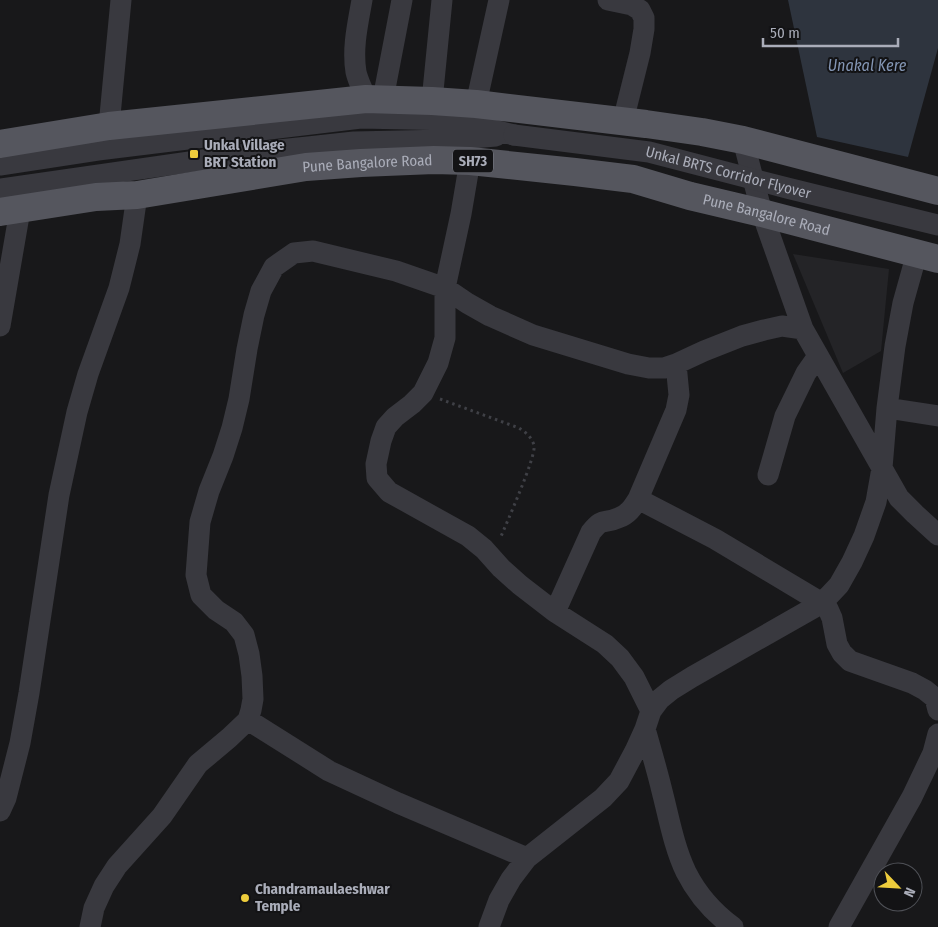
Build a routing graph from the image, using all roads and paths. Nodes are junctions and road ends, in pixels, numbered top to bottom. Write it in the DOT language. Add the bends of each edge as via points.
graph roads {
  1 [pos="121,0"];
  2 [pos="362,0"];
  3 [pos="402,0"];
  4 [pos="442,0"];
  5 [pos="499,0"];
  6 [pos="608,0"];
  7 [pos="374,99"];
  8 [pos="432,101"];
  9 [pos="476,104"];
  10 [pos="624,121"];
  11 [pos="109,126"];
  12 [pos="514,135"];
  13 [pos="743,140"];
  14 [pos="0,144"];
  15 [pos="470,160"];
  16 [pos="0,165"];
  17 [pos="0,189"];
  18 [pos="938,191"];
  19 [pos="137,195"];
  20 [pos="10,211"];
  21 [pos="762,213"];
  22 [pos="938,225"];
  23 [pos="927,256"];
  24 [pos="445,288"];
  25 [pos="0,326"];
  26 [pos="803,329"];
  27 [pos="818,356"];
  28 [pos="676,364"];
  29 [pos="422,393"];
  30 [pos="887,408"];
  31 [pos="938,416"];
  32 [pos="882,468"];
  33 [pos="768,475"];
  34 [pos="638,499"];
  35 [pos="938,535"];
  36 [pos="492,558"];
  37 [pos="822,603"];
  38 [pos="555,612"];
  39 [pos="938,710"];
  40 [pos="248,720"];
  41 [pos="648,720"];
  42 [pos="938,734"];
  43 [pos="0,811"];
  44 [pos="527,858"];
  45 [pos="90,927"];
  46 [pos="489,927"];
  47 [pos="733,927"];
  48 [pos="838,927"];
  1 -- 11 [label="street"];
  2 -- 7 [label="street" via="355,57 357,74"];
  3 -- 7 [label="street"];
  4 -- 8 [label="street"];
  5 -- 9 [label="street"];
  6 -- 10 [label="street" via="632,5 644,18 640,53"];
  7 -- 8 [label="main road"];
  7 -- 11 [label="main road"];
  8 -- 9 [label="main road"];
  9 -- 10 [label="main road"];
  10 -- 13 [label="main road"];
  11 -- 14 [label="main road"];
  12 -- 16 [label="street" via="454,120 361,118"];
  12 -- 17 [label="street" via="354,142 259,152"];
  12 -- 22 [label="street, Unkal BRTS Corridor Flyover, bridge" via="649,152"];
  13 -- 18 [label="main road"];
  13 -- 21 [label="street"];
  15 -- 19 [label="main road, Pune Bangalore Road / SH73" via="306,167"];
  15 -- 21 [label="main road, Pune Bangalore Road / SH73" via="633,179"];
  15 -- 24 [label="street"];
  19 -- 20 [label="main road, Pune Bangalore Road / SH73" via="96,197"];
  19 -- 43 [label="street" via="119,288 76,412 59,495 22,735"];
  20 -- 25 [label="street"];
  21 -- 23 [label="main road, Pune Bangalore Road / SH73"];
  21 -- 26 [label="street"];
  23 -- 30 [label="street" via="903,303"];
  24 -- 28 [label="street" via="490,316 533,335 628,364 664,368"];
  24 -- 29 [label="street" via="445,338 438,363"];
  24 -- 40 [label="street" via="396,271 314,250 294,253 274,267 261,291 247,349 240,399 200,522 196,575 201,596 234,622 244,635 252,676 253,700"];
  26 -- 27 [label="street"];
  26 -- 28 [label="street" via="782,326 742,336"];
  27 -- 32 [label="street"];
  27 -- 33 [label="street" via="785,416"];
  28 -- 34 [label="street" via="679,395 676,410"];
  29 -- 36 [label="street" via="386,427 376,464 378,478 389,492 468,536"];
  29 -- 36 [label="path" via="519,428 529,435 535,446"];
  30 -- 31 [label="street"];
  30 -- 32 [label="street"];
  32 -- 35 [label="street" via="899,498"];
  32 -- 37 [label="street" via="876,502 864,536 838,585"];
  34 -- 37 [label="street" via="715,539"];
  34 -- 38 [label="street" via="630,511 620,518 602,521 591,532"];
  36 -- 38 [label="street"];
  37 -- 39 [label="street" via="832,618 837,644 850,661 919,686 935,698"];
  37 -- 41 [label="street" via="671,690 660,698"];
  38 -- 41 [label="street" via="605,644 620,658 634,677"];
  40 -- 44 [label="street" via="329,771"];
  40 -- 45 [label="street" via="198,764 162,816 117,866 94,908"];
  41 -- 44 [label="street" via="619,781 604,798"];
  41 -- 47 [label="street" via="673,837 686,872 701,896"];
  42 -- 48 [label="street" via="933,753 912,797"];
  44 -- 46 [label="street" via="499,900"];
}
